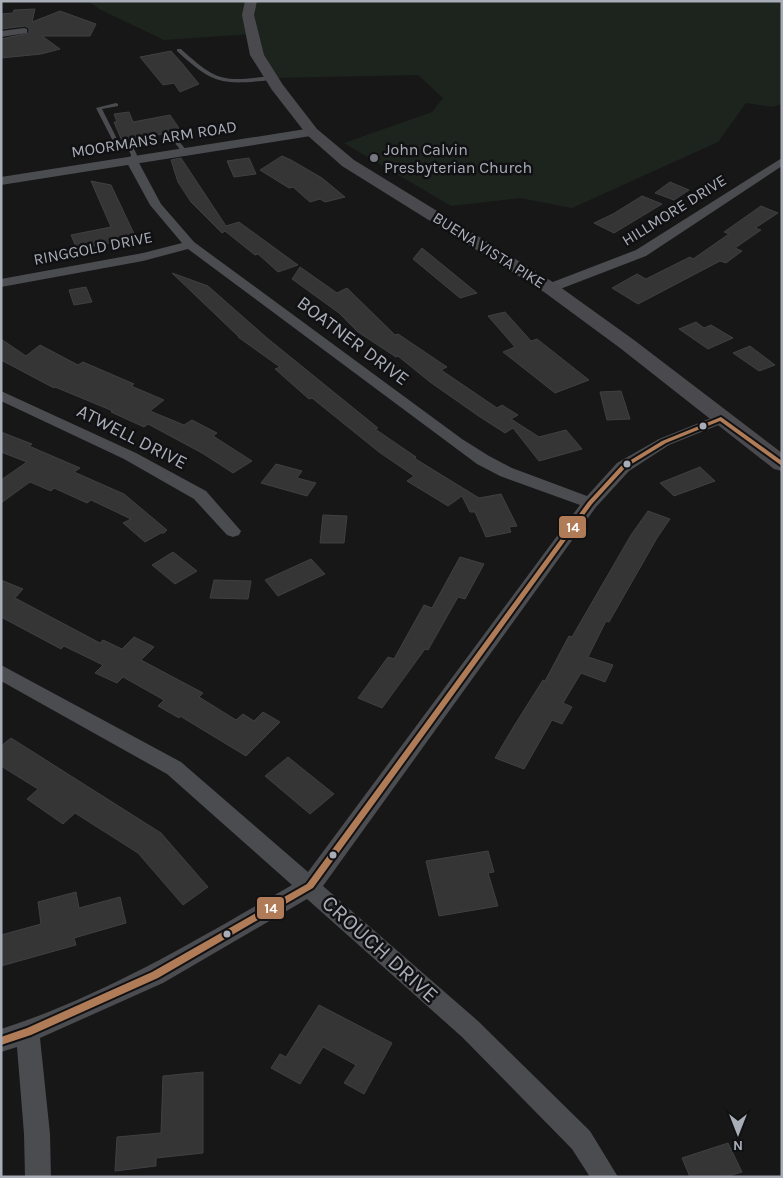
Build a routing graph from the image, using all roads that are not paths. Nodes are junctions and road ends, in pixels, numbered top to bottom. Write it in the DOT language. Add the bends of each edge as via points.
graph roads {
  1 [pos="251,1"];
  2 [pos="24,31"];
  3 [pos="1,34"];
  4 [pos="179,50"];
  5 [pos="271,78"];
  6 [pos="116,106"];
  7 [pos="312,132"];
  8 [pos="171,135"];
  9 [pos="185,152"];
  10 [pos="132,161"];
  11 [pos="782,161"];
  12 [pos="1,181"];
  13 [pos="190,245"];
  14 [pos="1,283"];
  15 [pos="550,288"];
  16 [pos="1,395"];
  17 [pos="722,419"];
  18 [pos="782,464"];
  19 [pos="590,503"];
  20 [pos="234,531"];
  21 [pos="1,672"];
  22 [pos="310,886"];
  23 [pos="28,1032"];
  24 [pos="1,1041"];
  25 [pos="38,1177"];
  26 [pos="605,1177"];
  1 -- 5 [label="main road, BUENA VISTA PIKE" via="248,15 257,55"];
  2 -- 3 [label="street"];
  4 -- 5 [label="lane" via="218,80 229,83"];
  5 -- 7 [label="main road, BUENA VISTA PIKE"];
  6 -- 10 [label="lane" via="99,108 117,144 130,147 134,155"];
  7 -- 9 [label="street, MOORMANS ARM ROAD"];
  7 -- 15 [label="main road, BUENA VISTA PIKE" via="348,163"];
  8 -- 9 [label="lane"];
  9 -- 10 [label="street, MOORMANS ARM ROAD"];
  10 -- 12 [label="street, MOORMANS ARM ROAD"];
  10 -- 13 [label="street, BOATNER DRIVE" via="156,205"];
  11 -- 15 [label="street, HILLMORE DRIVE" via="641,253"];
  13 -- 14 [label="street, RINGGOLD DRIVE" via="143,257"];
  13 -- 19 [label="street, BOATNER DRIVE" via="483,460 506,472"];
  15 -- 17 [label="main road, BUENA VISTA PIKE"];
  16 -- 20 [label="street, ATWELL DRIVE" via="130,456 200,494"];
  17 -- 18 [label="main road, BUENA VISTA PIKE"];
  17 -- 19 [label="street" via="664,442 623,467"];
  19 -- 22 [label="street"];
  21 -- 22 [label="street, CROUCH DRIVE" via="174,768"];
  22 -- 23 [label="street" via="155,976"];
  22 -- 26 [label="street, CROUCH DRIVE" via="470,1029 581,1140"];
  23 -- 24 [label="street"];
  23 -- 25 [label="street"];
}
